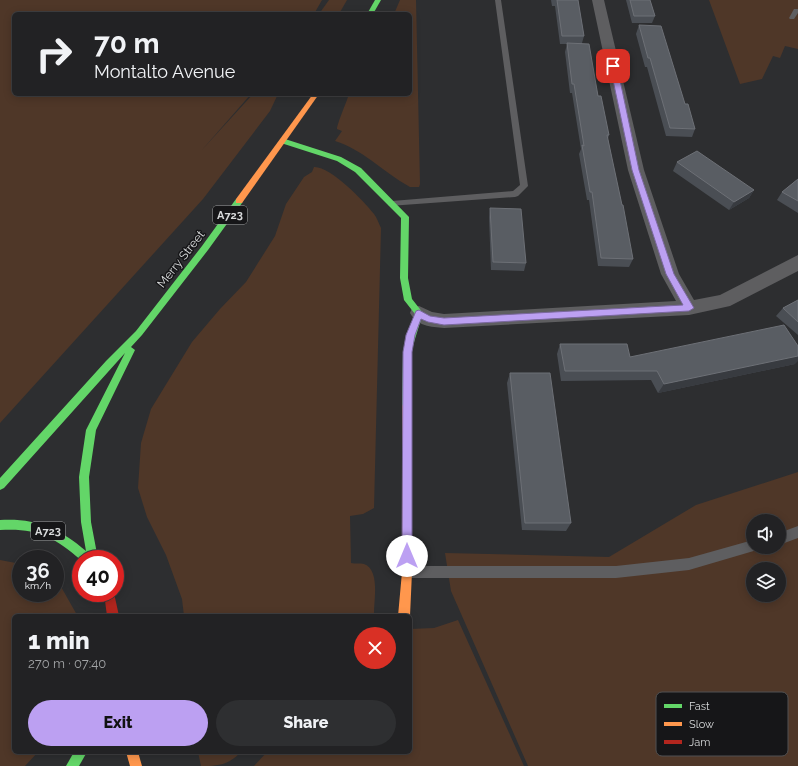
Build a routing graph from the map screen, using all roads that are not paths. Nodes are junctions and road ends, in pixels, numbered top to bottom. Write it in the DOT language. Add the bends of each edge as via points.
graph roads {
  1 [pos="378,0"];
  2 [pos="498,0"];
  3 [pos="598,0"];
  4 [pos="798,11"];
  5 [pos="371,12"];
  6 [pos="792,18"];
  7 [pos="315,96"];
  8 [pos="283,141"];
  9 [pos="392,204"];
  10 [pos="798,262"];
  11 [pos="689,308"];
  12 [pos="419,313"];
  13 [pos="139,333"];
  14 [pos="0,485"];
  15 [pos="0,525"];
  16 [pos="798,532"];
  17 [pos="786,536"];
  18 [pos="746,548"];
  19 [pos="77,550"];
  20 [pos="91,550"];
  21 [pos="407,572"];
  22 [pos="111,602"];
  23 [pos="113,614"];
  24 [pos="404,614"];
  25 [pos="80,754"];
  26 [pos="133,754"];
  27 [pos="72,766"];
  28 [pos="136,766"];
  1 -- 5 [label="main road"];
  2 -- 9 [label="lane" via="524,186 515,194"];
  3 -- 11 [label="street" via="636,170 670,274"];
  4 -- 6 [label="lane" via="796,10"];
  7 -- 8 [label="main road, Merry Street / A723"];
  8 -- 9 [label="main road" via="339,158 358,170"];
  8 -- 13 [label="main road, Merry Street / A723"];
  9 -- 12 [label="main road" via="405,217 404,278 408,300"];
  10 -- 11 [label="street" via="724,301"];
  11 -- 12 [label="street" via="444,322 428,319"];
  12 -- 21 [label="main road" via="407,352"];
  13 -- 14 [label="main road, A723"];
  13 -- 20 [label="main road, A723" via="91,430 84,477 86,522"];
  15 -- 19 [label="main road, A723" via="12,524 47,530"];
  16 -- 17 [label="lane"];
  18 -- 21 [label="lane" via="689,564 616,572"];
  21 -- 24 [label="main road"];
  22 -- 23 [label="main road"];
  25 -- 27 [label="main road"];
  26 -- 28 [label="main road"];
}
